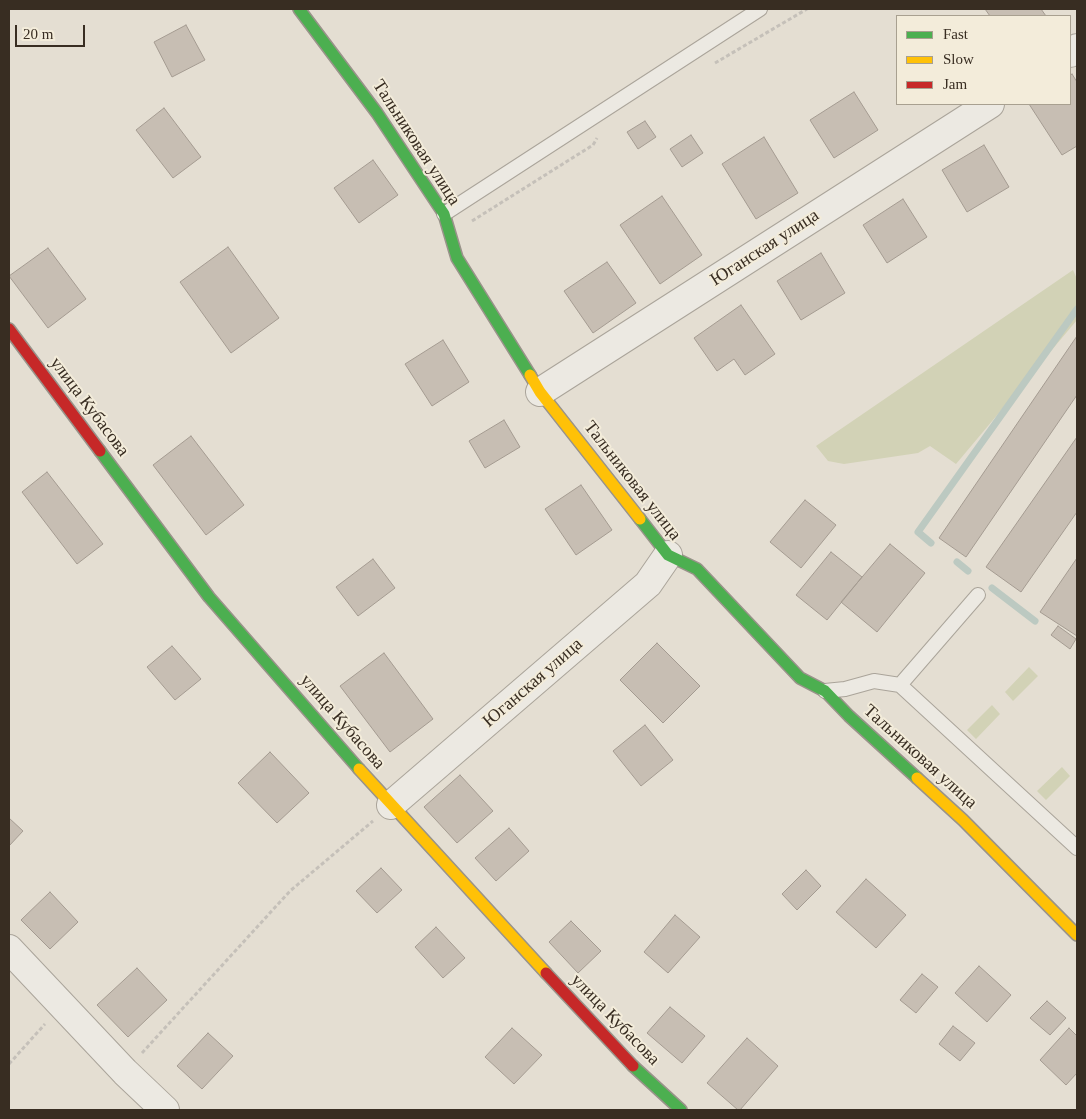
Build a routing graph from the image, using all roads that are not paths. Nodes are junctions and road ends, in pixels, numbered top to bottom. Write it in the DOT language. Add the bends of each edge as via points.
graph roads {
  1 [pos="299,9"];
  2 [pos="760,9"];
  3 [pos="988,105"];
  4 [pos="444,214"];
  5 [pos="9,329"];
  6 [pos="540,392"];
  7 [pos="668,555"];
  8 [pos="978,595"];
  9 [pos="900,685"];
  10 [pos="825,691"];
  11 [pos="391,805"];
  12 [pos="1077,848"];
  13 [pos="1077,936"];
  14 [pos="9,949"];
  15 [pos="165,1110"];
  16 [pos="680,1110"];
  1 -- 4 [label="street, Тальниковая улица" via="377,113"];
  2 -- 4 [label="lane"];
  3 -- 6 [label="street, Юганская улица"];
  4 -- 6 [label="street, Тальниковая улица" via="457,258"];
  5 -- 11 [label="street, улица Кубасова" via="209,598"];
  6 -- 7 [label="street, Тальниковая улица"];
  7 -- 10 [label="street, Тальниковая улица" via="697,569 800,678"];
  7 -- 11 [label="street, Юганская улица" via="648,584"];
  8 -- 9 [label="lane"];
  9 -- 10 [label="lane" via="874,681"];
  9 -- 12 [label="lane"];
  10 -- 13 [label="street, Тальниковая улица" via="963,820"];
  11 -- 16 [label="street, улица Кубасова" via="628,1061"];
  14 -- 15 [label="street"];
}
